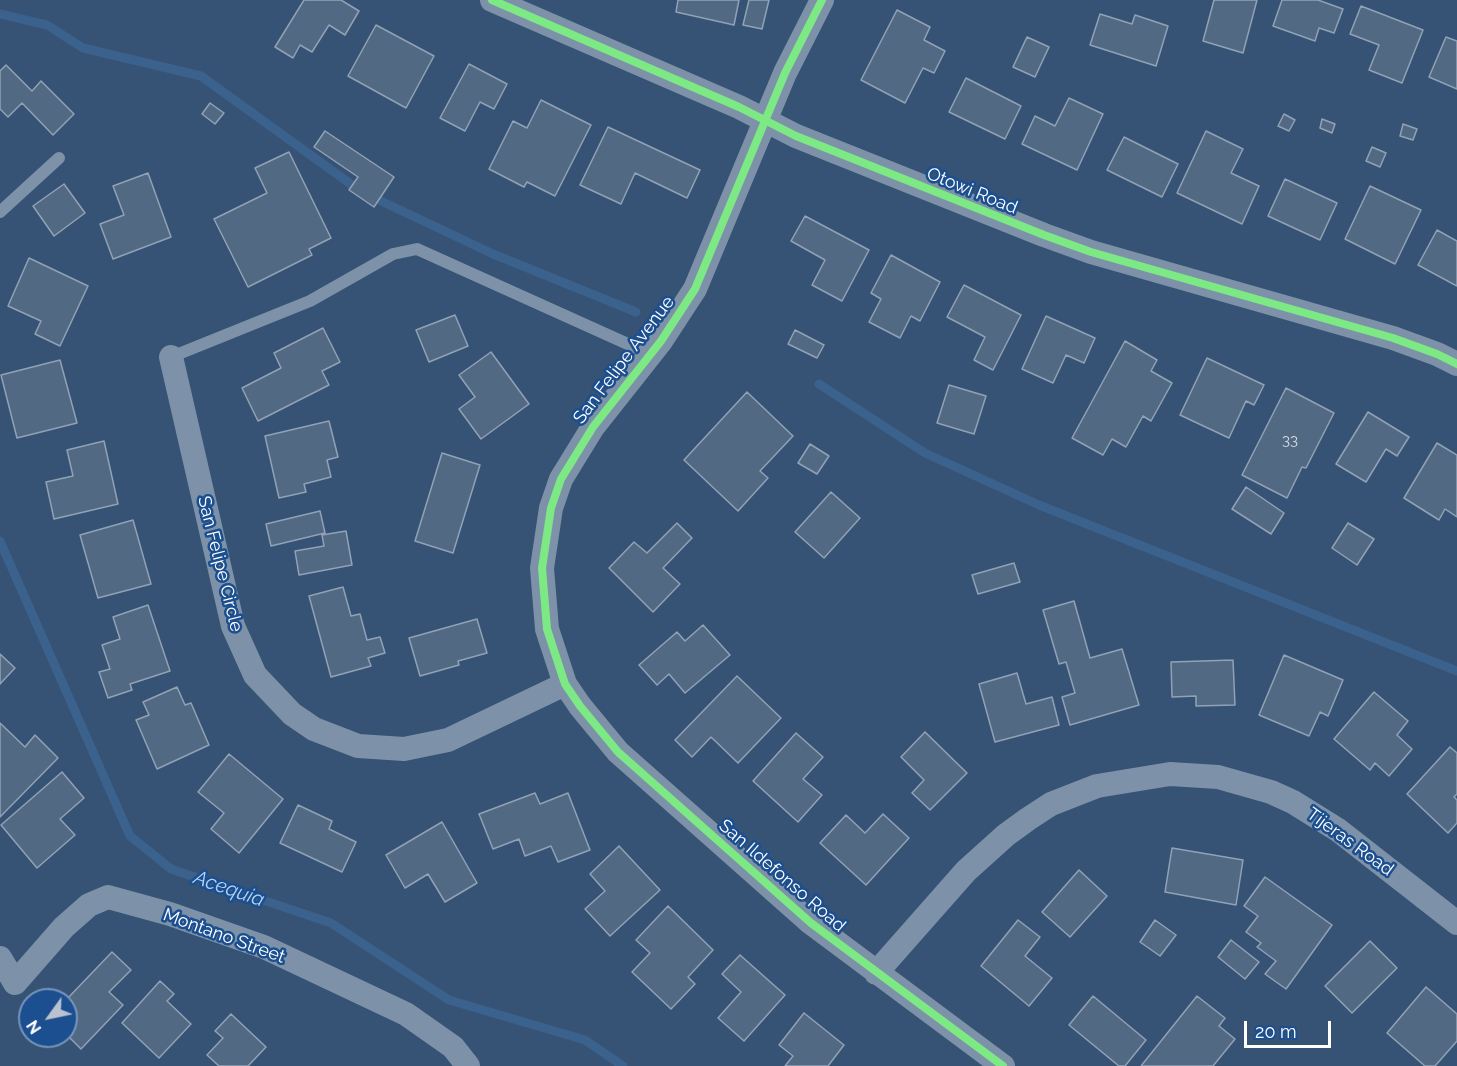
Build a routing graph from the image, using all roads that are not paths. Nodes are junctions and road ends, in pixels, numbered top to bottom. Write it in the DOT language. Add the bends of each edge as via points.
graph roads {
  1 [pos="492,0"];
  2 [pos="822,0"];
  3 [pos="766,120"];
  4 [pos="59,158"];
  5 [pos="0,212"];
  6 [pos="650,354"];
  7 [pos="171,357"];
  8 [pos="1457,364"];
  9 [pos="565,684"];
  10 [pos="1457,923"];
  11 [pos="0,958"];
  12 [pos="876,973"];
  13 [pos="7,992"];
  14 [pos="468,1066"];
  15 [pos="1003,1066"];
  1 -- 3 [label="street, Otowi Road"];
  2 -- 3 [label="street, San Felipe Avenue"];
  3 -- 6 [label="street, San Felipe Avenue" via="695,289"];
  3 -- 8 [label="street, Otowi Road" via="796,136 1090,252 1393,338"];
  4 -- 5 [label="lane"];
  6 -- 7 [label="lane" via="417,249 393,254 310,301"];
  6 -- 9 [label="street, San Felipe Avenue" via="575,452 551,508 542,568 543,600"];
  7 -- 9 [label="street, San Felipe Circle" via="233,626 255,675 292,714 314,729 358,746 404,749 448,740"];
  9 -- 12 [label="street, San Ildefonso Road" via="618,752 811,923"];
  10 -- 12 [label="street, Tijeras Road" via="1338,830 1293,802 1218,777 1170,774 1097,786 1051,804 1028,819 966,871"];
  11 -- 13 [label="street, Montano Street"];
  12 -- 15 [label="street, San Ildefonso Road"];
  13 -- 14 [label="street, Montano Street" via="64,927 89,905 108,897 264,947 406,1014 453,1047"];
}
